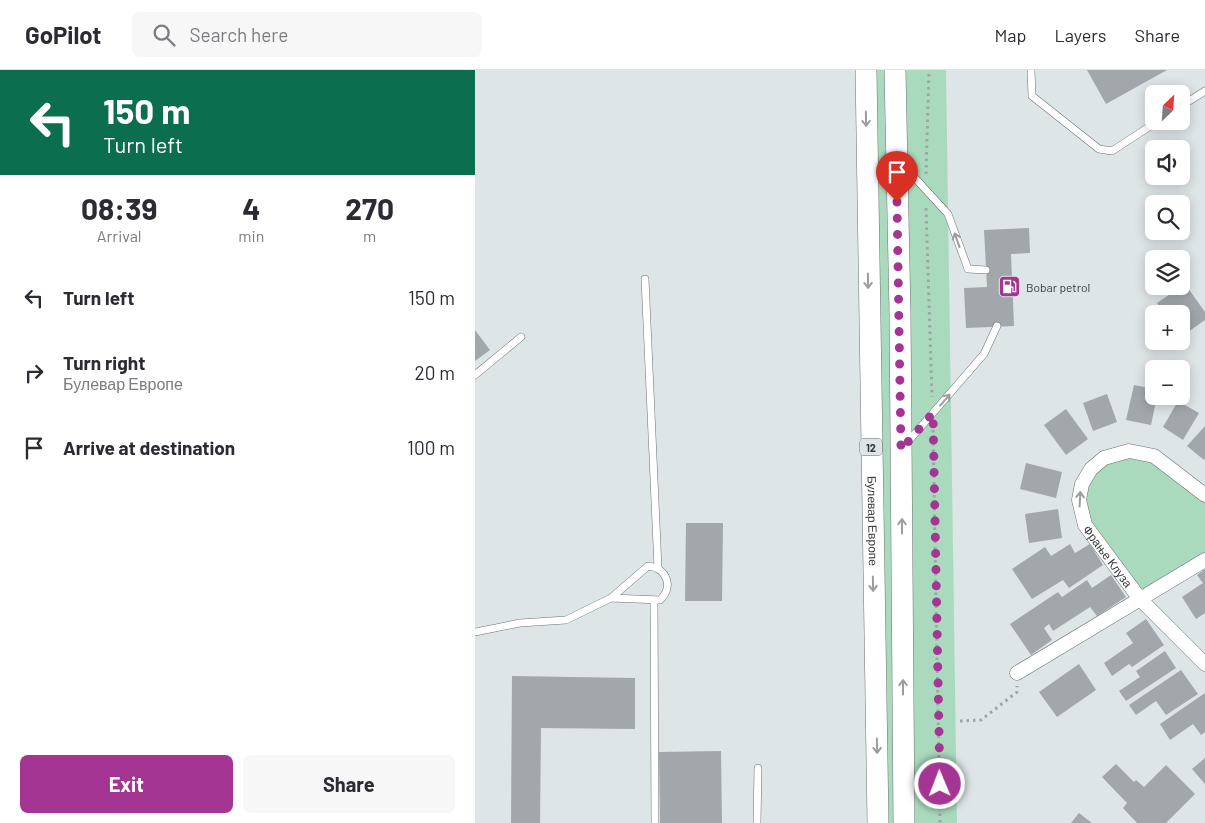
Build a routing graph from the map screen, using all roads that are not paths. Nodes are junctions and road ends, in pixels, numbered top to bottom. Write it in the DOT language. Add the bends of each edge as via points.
graph roads {
  1 [pos="866,70"];
  2 [pos="895,70"];
  3 [pos="1031,70"];
  4 [pos="1205,91"];
  5 [pos="1190,100"];
  6 [pos="1145,129"];
  7 [pos="896,146"];
  8 [pos="986,270"];
  9 [pos="645,280"];
  10 [pos="997,326"];
  11 [pos="521,337"];
  12 [pos="475,375"];
  13 [pos="901,450"];
  14 [pos="1205,495"];
  15 [pos="1205,560"];
  16 [pos="658,568"];
  17 [pos="611,598"];
  18 [pos="1140,599"];
  19 [pos="654,600"];
  20 [pos="475,632"];
  21 [pos="1205,664"];
  22 [pos="1017,673"];
  23 [pos="758,768"];
  24 [pos="655,823"];
  25 [pos="757,823"];
  26 [pos="878,823"];
  27 [pos="904,823"];
  1 -- 26 [label="main road, Булевар Европе / 12, one-way"];
  2 -- 7 [label="main road"];
  3 -- 6 [label="lane" via="1032,96 1099,149 1112,151"];
  4 -- 5 [label="lane"];
  8 -- 7 [label="lane, one-way" via="968,269 948,214 905,170"];
  7 -- 13 [label="main road"];
  9 -- 16 [label="lane"];
  13 -- 10 [label="lane, one-way" via="985,354"];
  11 -- 12 [label="lane"];
  27 -- 13 [label="main road, one-way"];
  18 -- 14 [label="street, Фрање Клуза, one-way" via="1085,525 1079,500 1086,476 1104,458 1120,452 1137,451 1161,460"];
  15 -- 18 [label="street, Фрање Клуза"];
  16 -- 17 [label="lane" via="649,566"];
  16 -- 19 [label="lane" via="665,574 668,587 662,598"];
  17 -- 19 [label="lane"];
  17 -- 20 [label="lane" via="566,620 519,623"];
  18 -- 21 [label="street, Фрање Клуза"];
  18 -- 22 [label="street, Фрање Клуза"];
  19 -- 24 [label="lane"];
  23 -- 25 [label="lane"];
}
